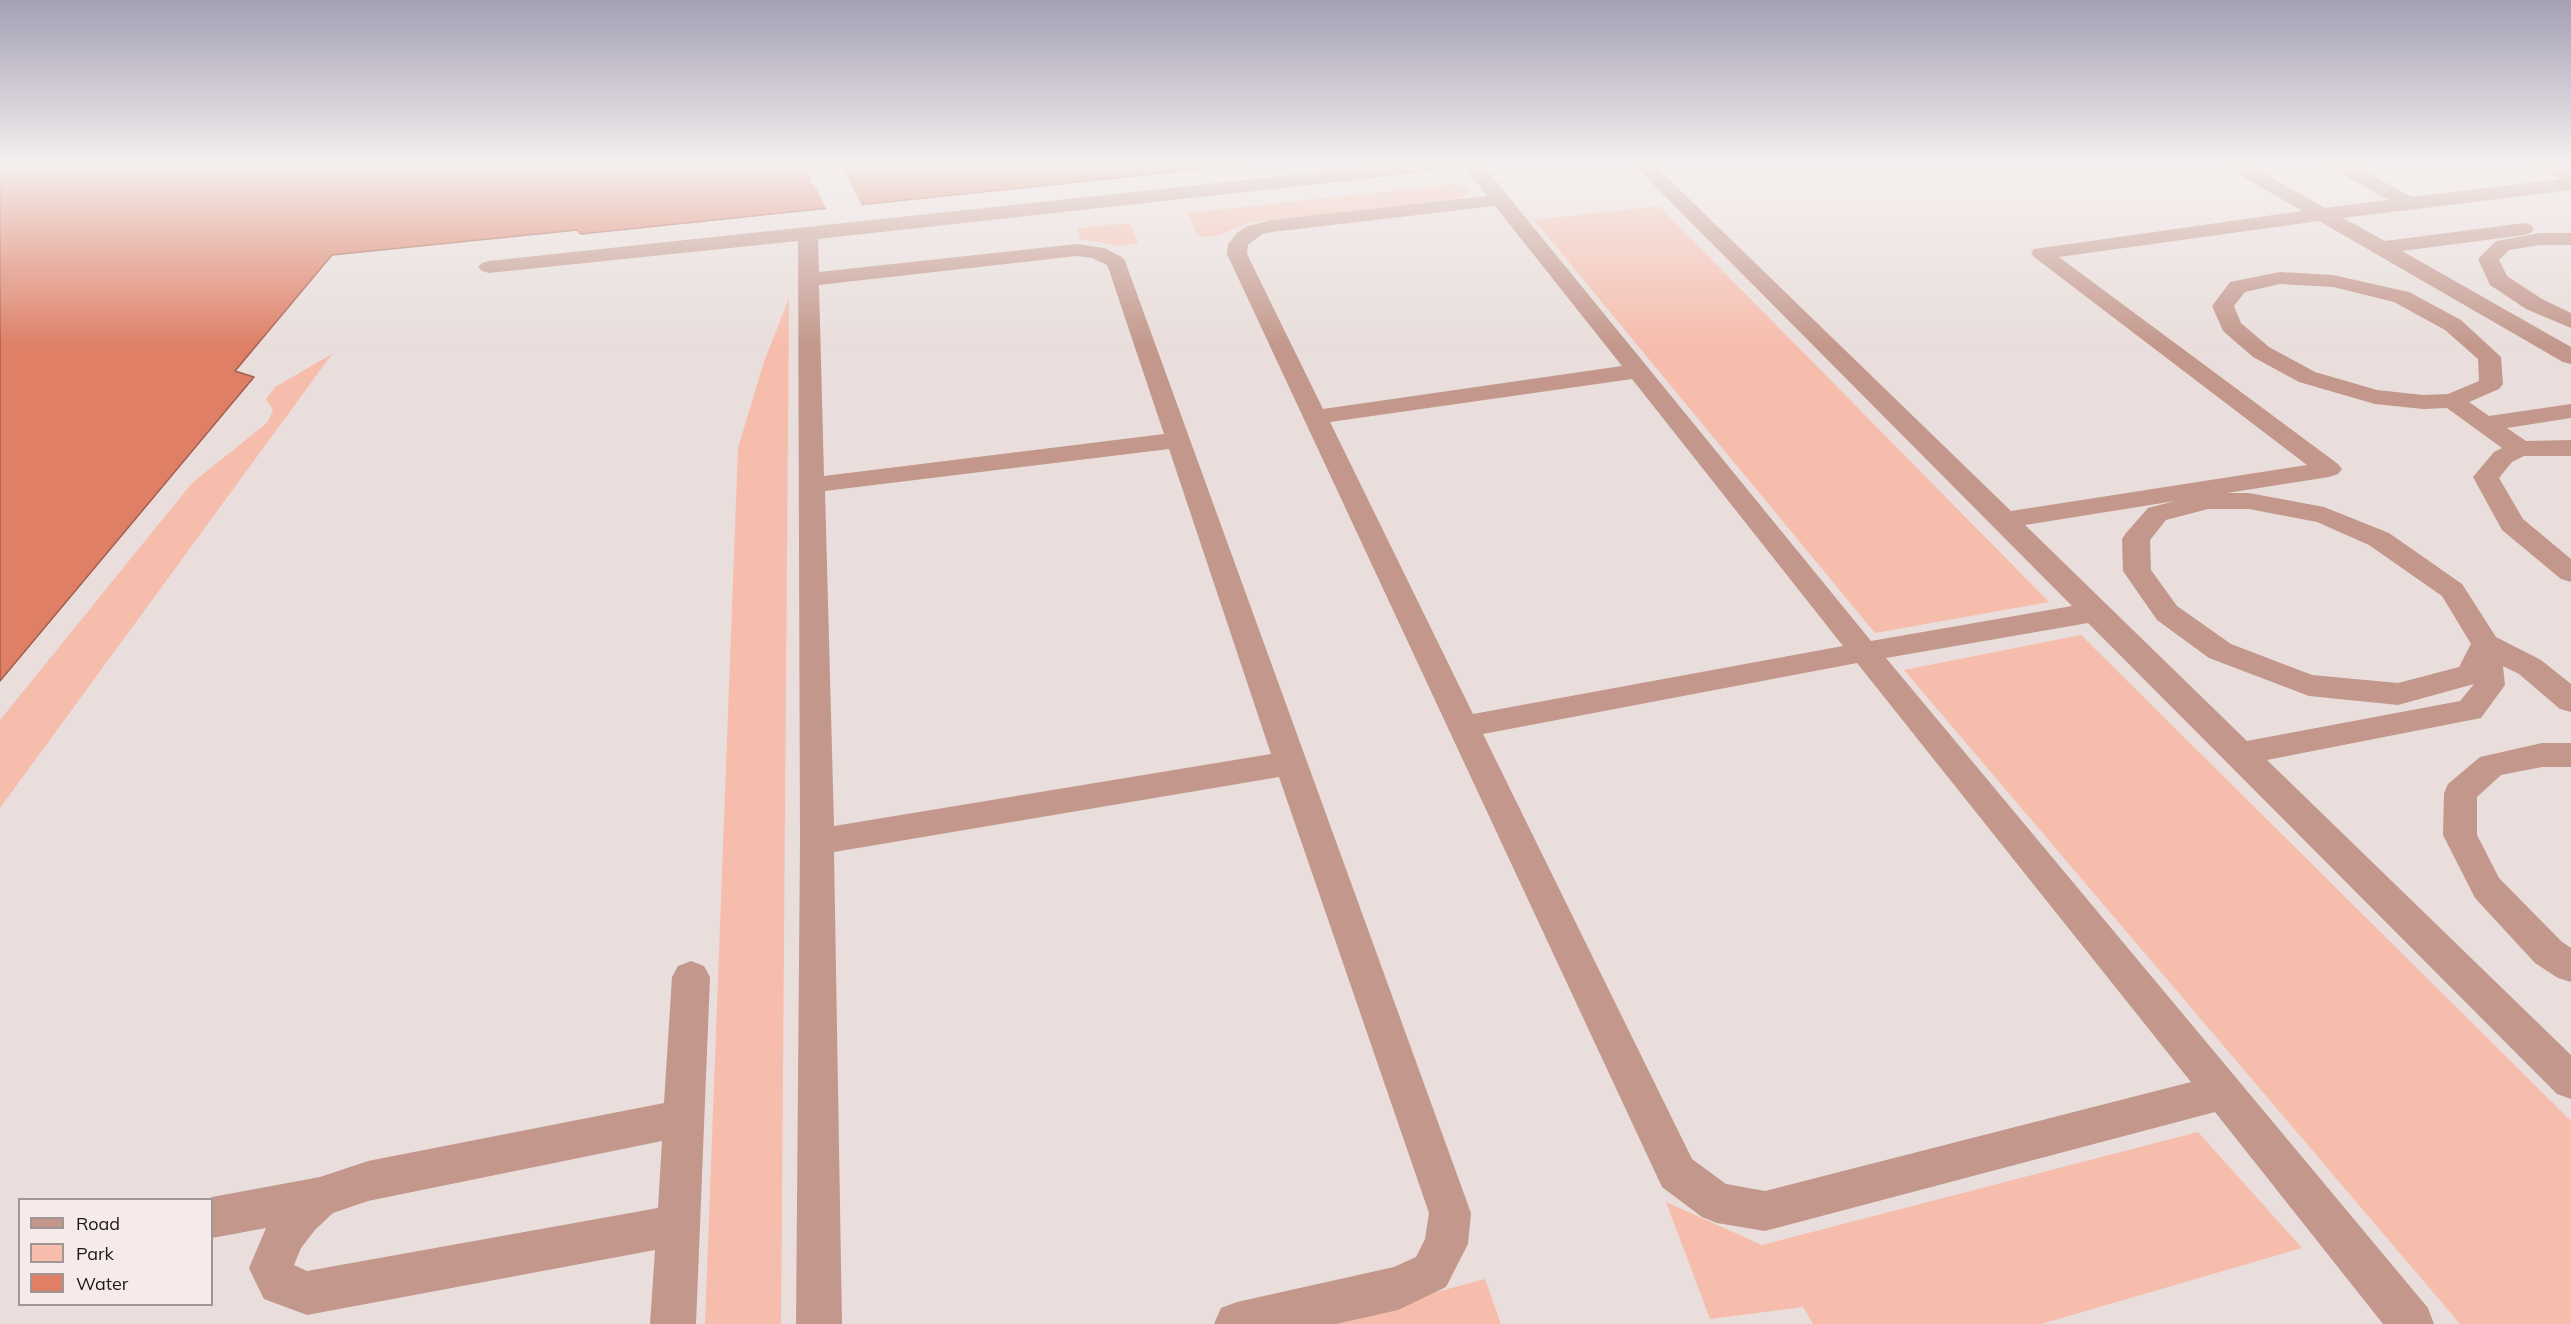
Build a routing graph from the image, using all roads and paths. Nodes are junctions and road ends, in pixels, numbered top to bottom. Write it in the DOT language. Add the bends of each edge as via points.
graph roads {
  1 [pos="892,225"];
  2 [pos="1283,225"];
  3 [pos="1519,225"];
  4 [pos="1703,225"];
  5 [pos="2245,225"];
  6 [pos="2341,225"];
  7 [pos="2571,230"];
  8 [pos="808,234"];
  9 [pos="2571,239"];
  10 [pos="2382,249"];
  11 [pos="489,267"];
  12 [pos="809,280"];
  13 [pos="2571,321"];
  14 [pos="2571,357"];
  15 [pos="1637,371"];
  16 [pos="2451,401"];
  17 [pos="2571,411"];
  18 [pos="1316,417"];
  19 [pos="2485,424"];
  20 [pos="1178,440"];
  21 [pos="2571,448"];
  22 [pos="2520,449"];
  23 [pos="812,485"];
  24 [pos="2002,521"];
  25 [pos="2571,573"];
  26 [pos="2095,612"];
  27 [pos="2486,644"];
  28 [pos="1864,651"];
  29 [pos="2571,701"];
  30 [pos="1463,727"];
  31 [pos="2240,754"];
  32 [pos="2571,755"];
  33 [pos="1290,763"];
  34 [pos="817,842"];
  35 [pos="2571,967"];
  36 [pos="691,977"];
  37 [pos="2571,1081"];
  38 [pos="2223,1092"];
  39 [pos="684,1118"];
  40 [pos="320,1197"];
  41 [pos="213,1218"];
  42 [pos="679,1225"];
  43 [pos="674,1324"];
  44 [pos="819,1324"];
  45 [pos="1237,1324"];
  46 [pos="2412,1324"];
  1 -- 8 [label="lane"];
  2 -- 18 [label="lane" via="1245,236 1238,244 1237,254"];
  3 -- 15 [label="lane"];
  4 -- 24 [label="lane"];
  5 -- 24 [label="lane" via="2041,253 2329,469"];
  6 -- 10 [label="lane"];
  7 -- 10 [label="lane" via="2523,229"];
  8 -- 11 [label="lane"];
  8 -- 12 [label="lane"];
  9 -- 13 [label="lane" via="2504,245 2488,259 2498,280 2534,304"];
  10 -- 14 [label="lane"];
  12 -- 20 [label="lane" via="1050,251 1097,252 1115,261 1120,270"];
  12 -- 23 [label="lane"];
  15 -- 18 [label="lane"];
  15 -- 28 [label="lane"];
  16 -- 16 [label="lane" via="2491,384 2489,357 2453,325 2401,297 2333,281 2280,278 2238,287 2223,306 2231,326 2261,352 2307,377 2375,397"];
  16 -- 19 [label="lane"];
  17 -- 19 [label="lane"];
  18 -- 30 [label="lane"];
  19 -- 22 [label="lane"];
  20 -- 23 [label="lane"];
  20 -- 33 [label="lane"];
  21 -- 22 [label="lane"];
  22 -- 25 [label="lane" via="2503,457 2486,477 2512,524"];
  23 -- 34 [label="lane"];
  24 -- 26 [label="lane"];
  26 -- 28 [label="lane"];
  26 -- 31 [label="lane"];
  27 -- 27 [label="lane" via="2452,590 2379,539 2324,515 2249,501 2208,501 2157,514 2136,539 2137,572 2167,613 2220,651 2309,685 2398,694 2470,675"];
  27 -- 29 [label="lane" via="2530,667"];
  27 -- 31 [label="lane" via="2490,685 2470,710"];
  28 -- 30 [label="lane"];
  28 -- 38 [label="lane"];
  30 -- 38 [label="lane" via="1677,1173 1717,1203 1765,1211"];
  31 -- 37 [label="lane"];
  32 -- 35 [label="lane" via="2542,755 2491,765 2460,793 2460,835 2487,888 2548,952"];
  33 -- 34 [label="lane"];
  33 -- 45 [label="lane" via="1450,1213 1446,1244 1431,1272 1398,1288"];
  34 -- 44 [label="lane"];
  36 -- 39 [label="lane"];
  38 -- 46 [label="lane"];
  39 -- 40 [label="lane" via="368,1181"];
  39 -- 42 [label="lane"];
  40 -- 41 [label="lane"];
  40 -- 42 [label="lane" via="285,1234 271,1268 280,1283 307,1293"];
  42 -- 43 [label="lane"];
}
